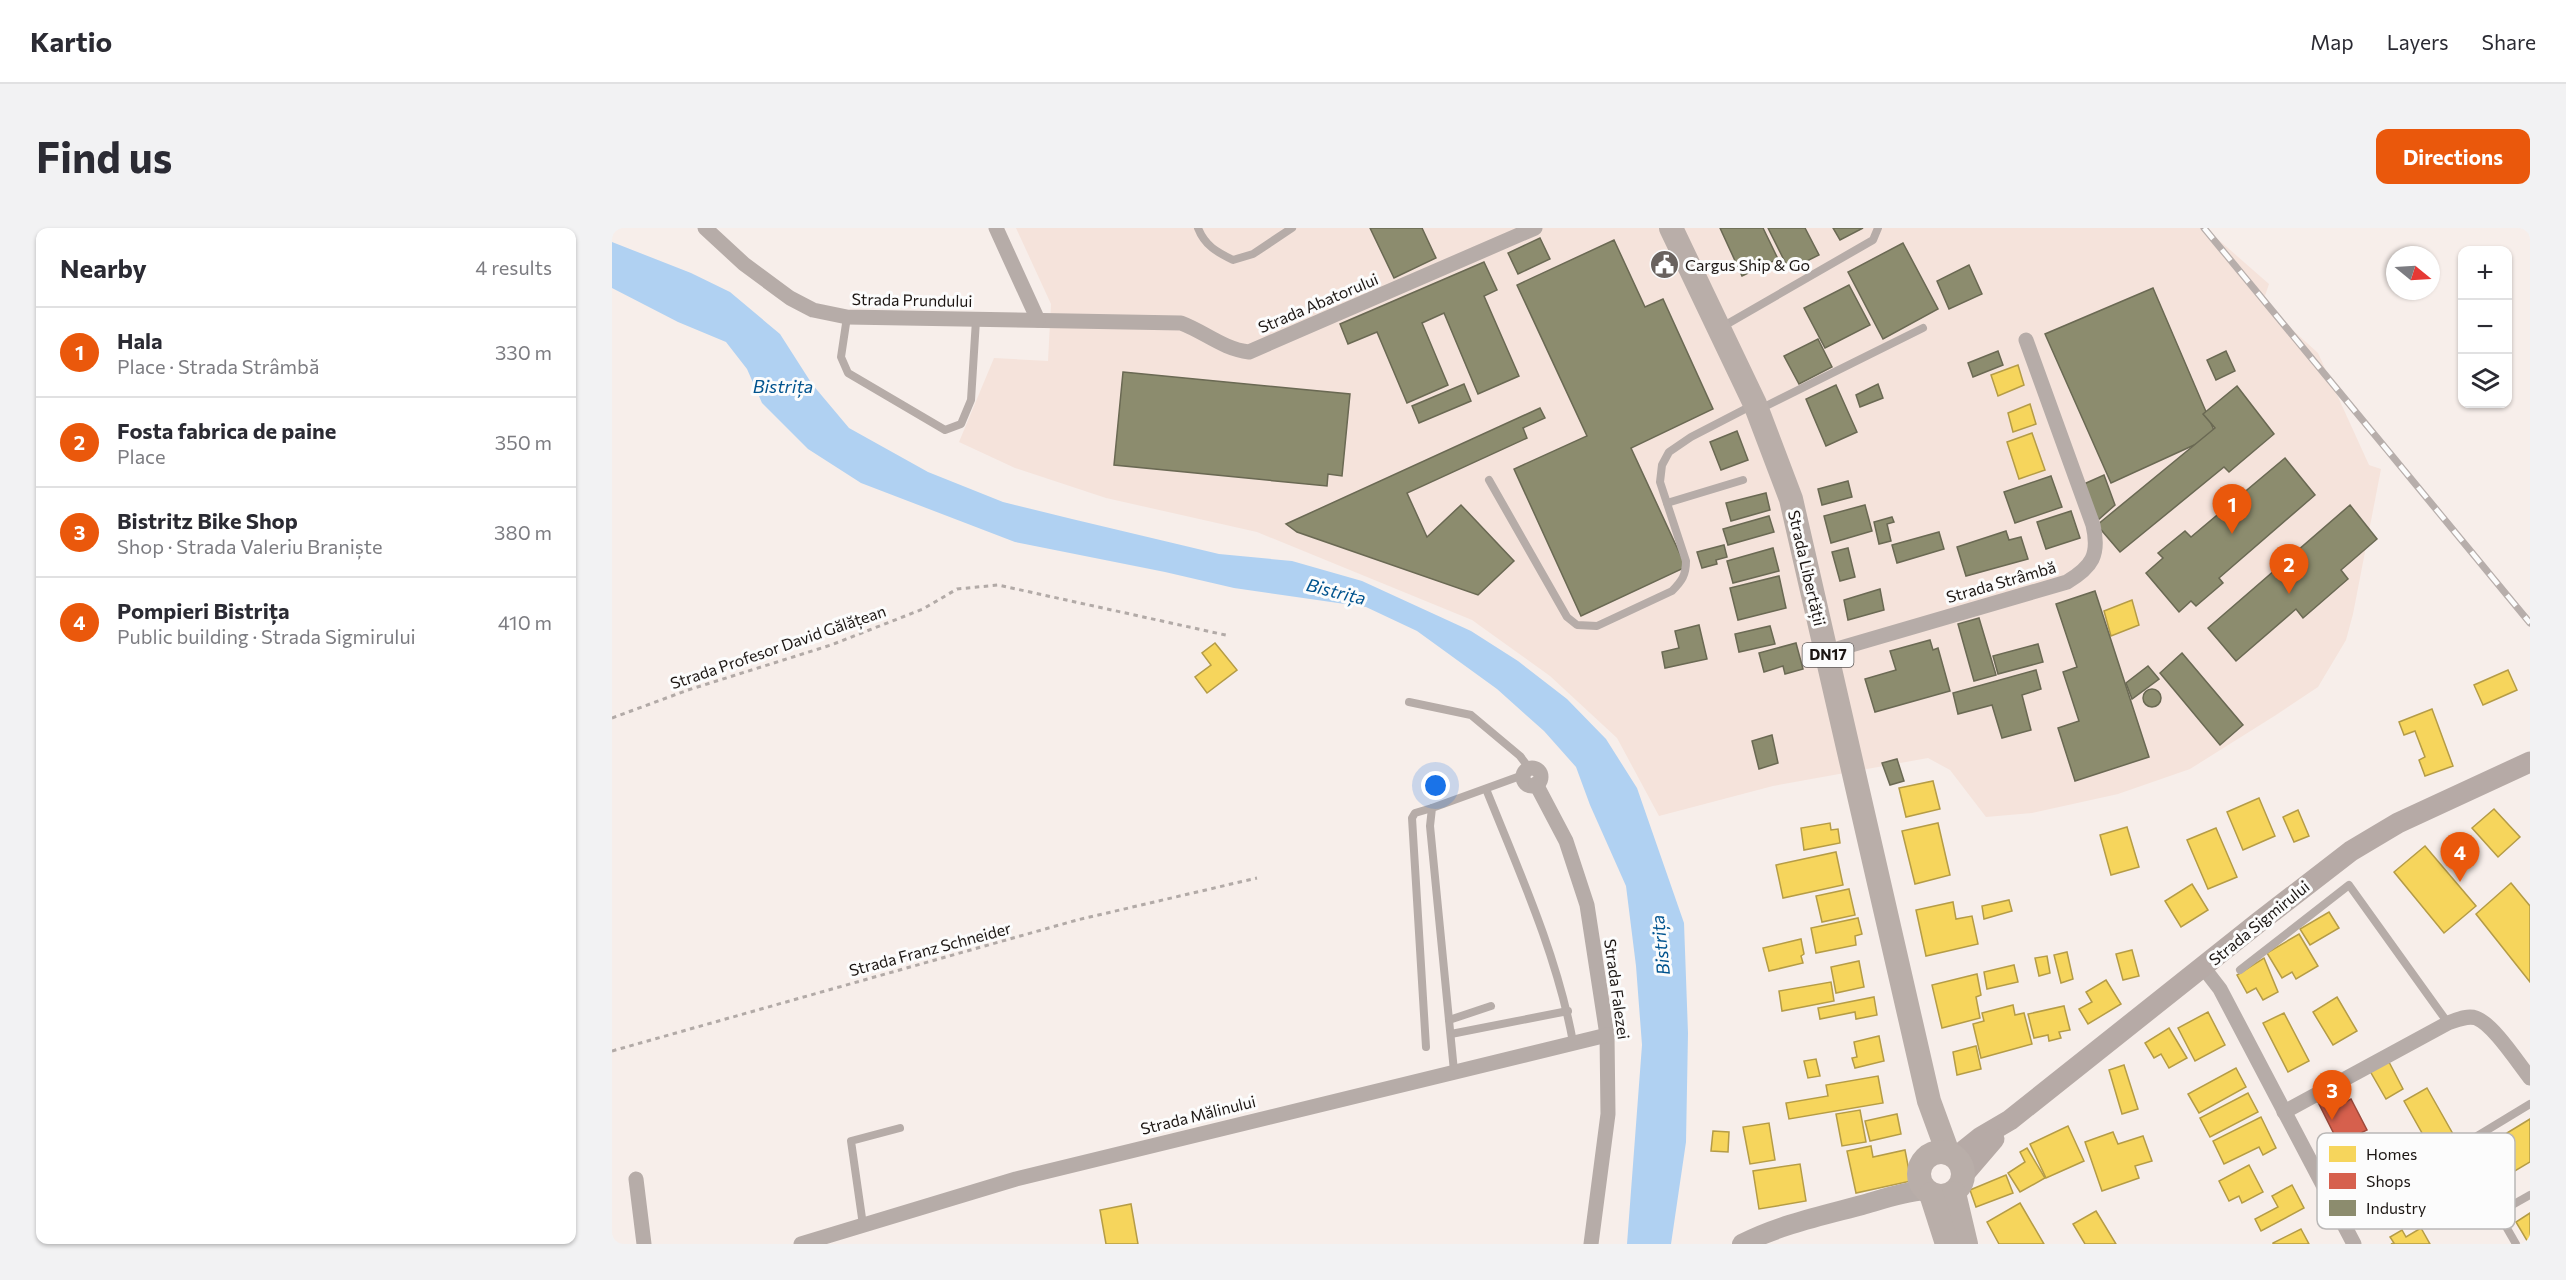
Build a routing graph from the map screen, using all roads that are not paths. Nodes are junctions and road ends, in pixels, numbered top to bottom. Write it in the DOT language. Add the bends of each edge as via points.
graph roads {
  1 [pos="705,228"];
  2 [pos="996,228"];
  3 [pos="1198,228"];
  4 [pos="1292,228"];
  5 [pos="1535,228"];
  6 [pos="1671,228"];
  7 [pos="1878,228"];
  8 [pos="847,317"];
  9 [pos="976,320"];
  10 [pos="1038,320"];
  11 [pos="1923,328"];
  12 [pos="1719,329"];
  13 [pos="2026,340"];
  14 [pos="1756,407"];
  15 [pos="1489,480"];
  16 [pos="1743,480"];
  17 [pos="1667,503"];
  18 [pos="1827,652"];
  19 [pos="1409,702"];
  20 [pos="2530,762"];
  21 [pos="1528,777"];
  22 [pos="1486,789"];
  23 [pos="1432,808"];
  24 [pos="2211,961"];
  25 [pos="2240,970"];
  26 [pos="1491,1006"];
  27 [pos="1568,1011"];
  28 [pos="1449,1020"];
  29 [pos="2448,1023"];
  30 [pos="1451,1034"];
  31 [pos="1607,1035"];
  32 [pos="1573,1042"];
  33 [pos="1426,1047"];
  34 [pos="1454,1071"];
  35 [pos="2529,1075"];
  36 [pos="2530,1104"];
  37 [pos="2284,1112"];
  38 [pos="900,1128"];
  39 [pos="2482,1133"];
  40 [pos="2317,1174"];
  41 [pos="1936,1176"];
  42 [pos="636,1179"];
  43 [pos="2530,1195"];
  44 [pos="2515,1203"];
  45 [pos="863,1225"];
  46 [pos="1780,1228"];
  47 [pos="2346,1229"];
  48 [pos="2507,1229"];
  49 [pos="644,1244"];
  50 [pos="801,1244"];
  51 [pos="1591,1244"];
  52 [pos="1742,1244"];
  53 [pos="1768,1244"];
  54 [pos="1947,1244"];
  55 [pos="1966,1244"];
  56 [pos="2354,1244"];
  57 [pos="2516,1244"];
  1 -- 8 [label="street, Strada Prundului" via="790,298 813,310"];
  2 -- 10 [label="street"];
  3 -- 4 [label="lane" via="1203,240 1233,260 1253,254"];
  5 -- 10 [label="street, Strada Abatorului" via="1250,352 1232,350 1180,323"];
  6 -- 12 [label="main road, Strada Libertății / DN17"];
  7 -- 12 [label="lane" via="1874,240"];
  8 -- 9 [label="street, Strada Prundului"];
  8 -- 9 [label="lane" via="841,357 848,373 945,430 961,424 971,400"];
  9 -- 10 [label="street, Strada Prundului"];
  11 -- 14 [label="lane"];
  12 -- 14 [label="main road, Strada Libertății / DN17"];
  13 -- 18 [label="street, Strada Strâmbă" via="2093,525 2097,540 2093,560 2085,571 2067,582"];
  14 -- 17 [label="lane" via="1691,437 1669,452 1660,482"];
  14 -- 18 [label="main road, Strada Libertății / DN17" via="1791,499"];
  15 -- 17 [label="lane" via="1567,617 1577,625 1597,626 1672,591 1681,582 1686,561"];
  16 -- 17 [label="lane"];
  18 -- 41 [label="main road, Strada Libertății / DN17" via="1929,1101"];
  19 -- 21 [label="lane" via="1471,715 1520,756"];
  20 -- 24 [label="main road, Strada Sigmirului" via="2398,823 2351,851"];
  21 -- 22 [label="lane"];
  21 -- 31 [label="street, Strada Falezei" via="1566,841 1587,905"];
  22 -- 23 [label="lane"];
  22 -- 27 [label="lane" via="1530,896"];
  23 -- 28 [label="lane" via="1430,826"];
  23 -- 33 [label="lane" via="1415,813 1412,818"];
  24 -- 37 [label="street" via="2220,989"];
  24 -- 41 [label="main road, Strada Sigmirului"];
  25 -- 29 [label="lane, Strada Sigmirului" via="2349,885"];
  26 -- 28 [label="lane"];
  27 -- 30 [label="lane"];
  27 -- 32 [label="lane"];
  28 -- 30 [label="lane"];
  29 -- 35 [label="street" via="2464,1017 2487,1025"];
  29 -- 37 [label="street"];
  30 -- 34 [label="lane"];
  31 -- 32 [label="street, Strada Mălinului"];
  31 -- 51 [label="street, Strada Falezei" via="1608,1114"];
  32 -- 34 [label="street, Strada Mălinului"];
  34 -- 45 [label="street, Strada Mălinului" via="1016,1179"];
  36 -- 39 [label="lane"];
  37 -- 40 [label="street"];
  38 -- 45 [label="lane" via="851,1141"];
  41 -- 46 [label="street"];
  41 -- 54 [label="main road, Strada Libertății / DN17"];
  41 -- 55 [label="main road, Strada Libertății / DN17"];
  42 -- 49 [label="street"];
  43 -- 44 [label="lane"];
  45 -- 50 [label="street, Strada Mălinului"];
  46 -- 52 [label="street"];
  46 -- 53 [label="street"];
  47 -- 56 [label="street"];
  48 -- 57 [label="lane"];
}
